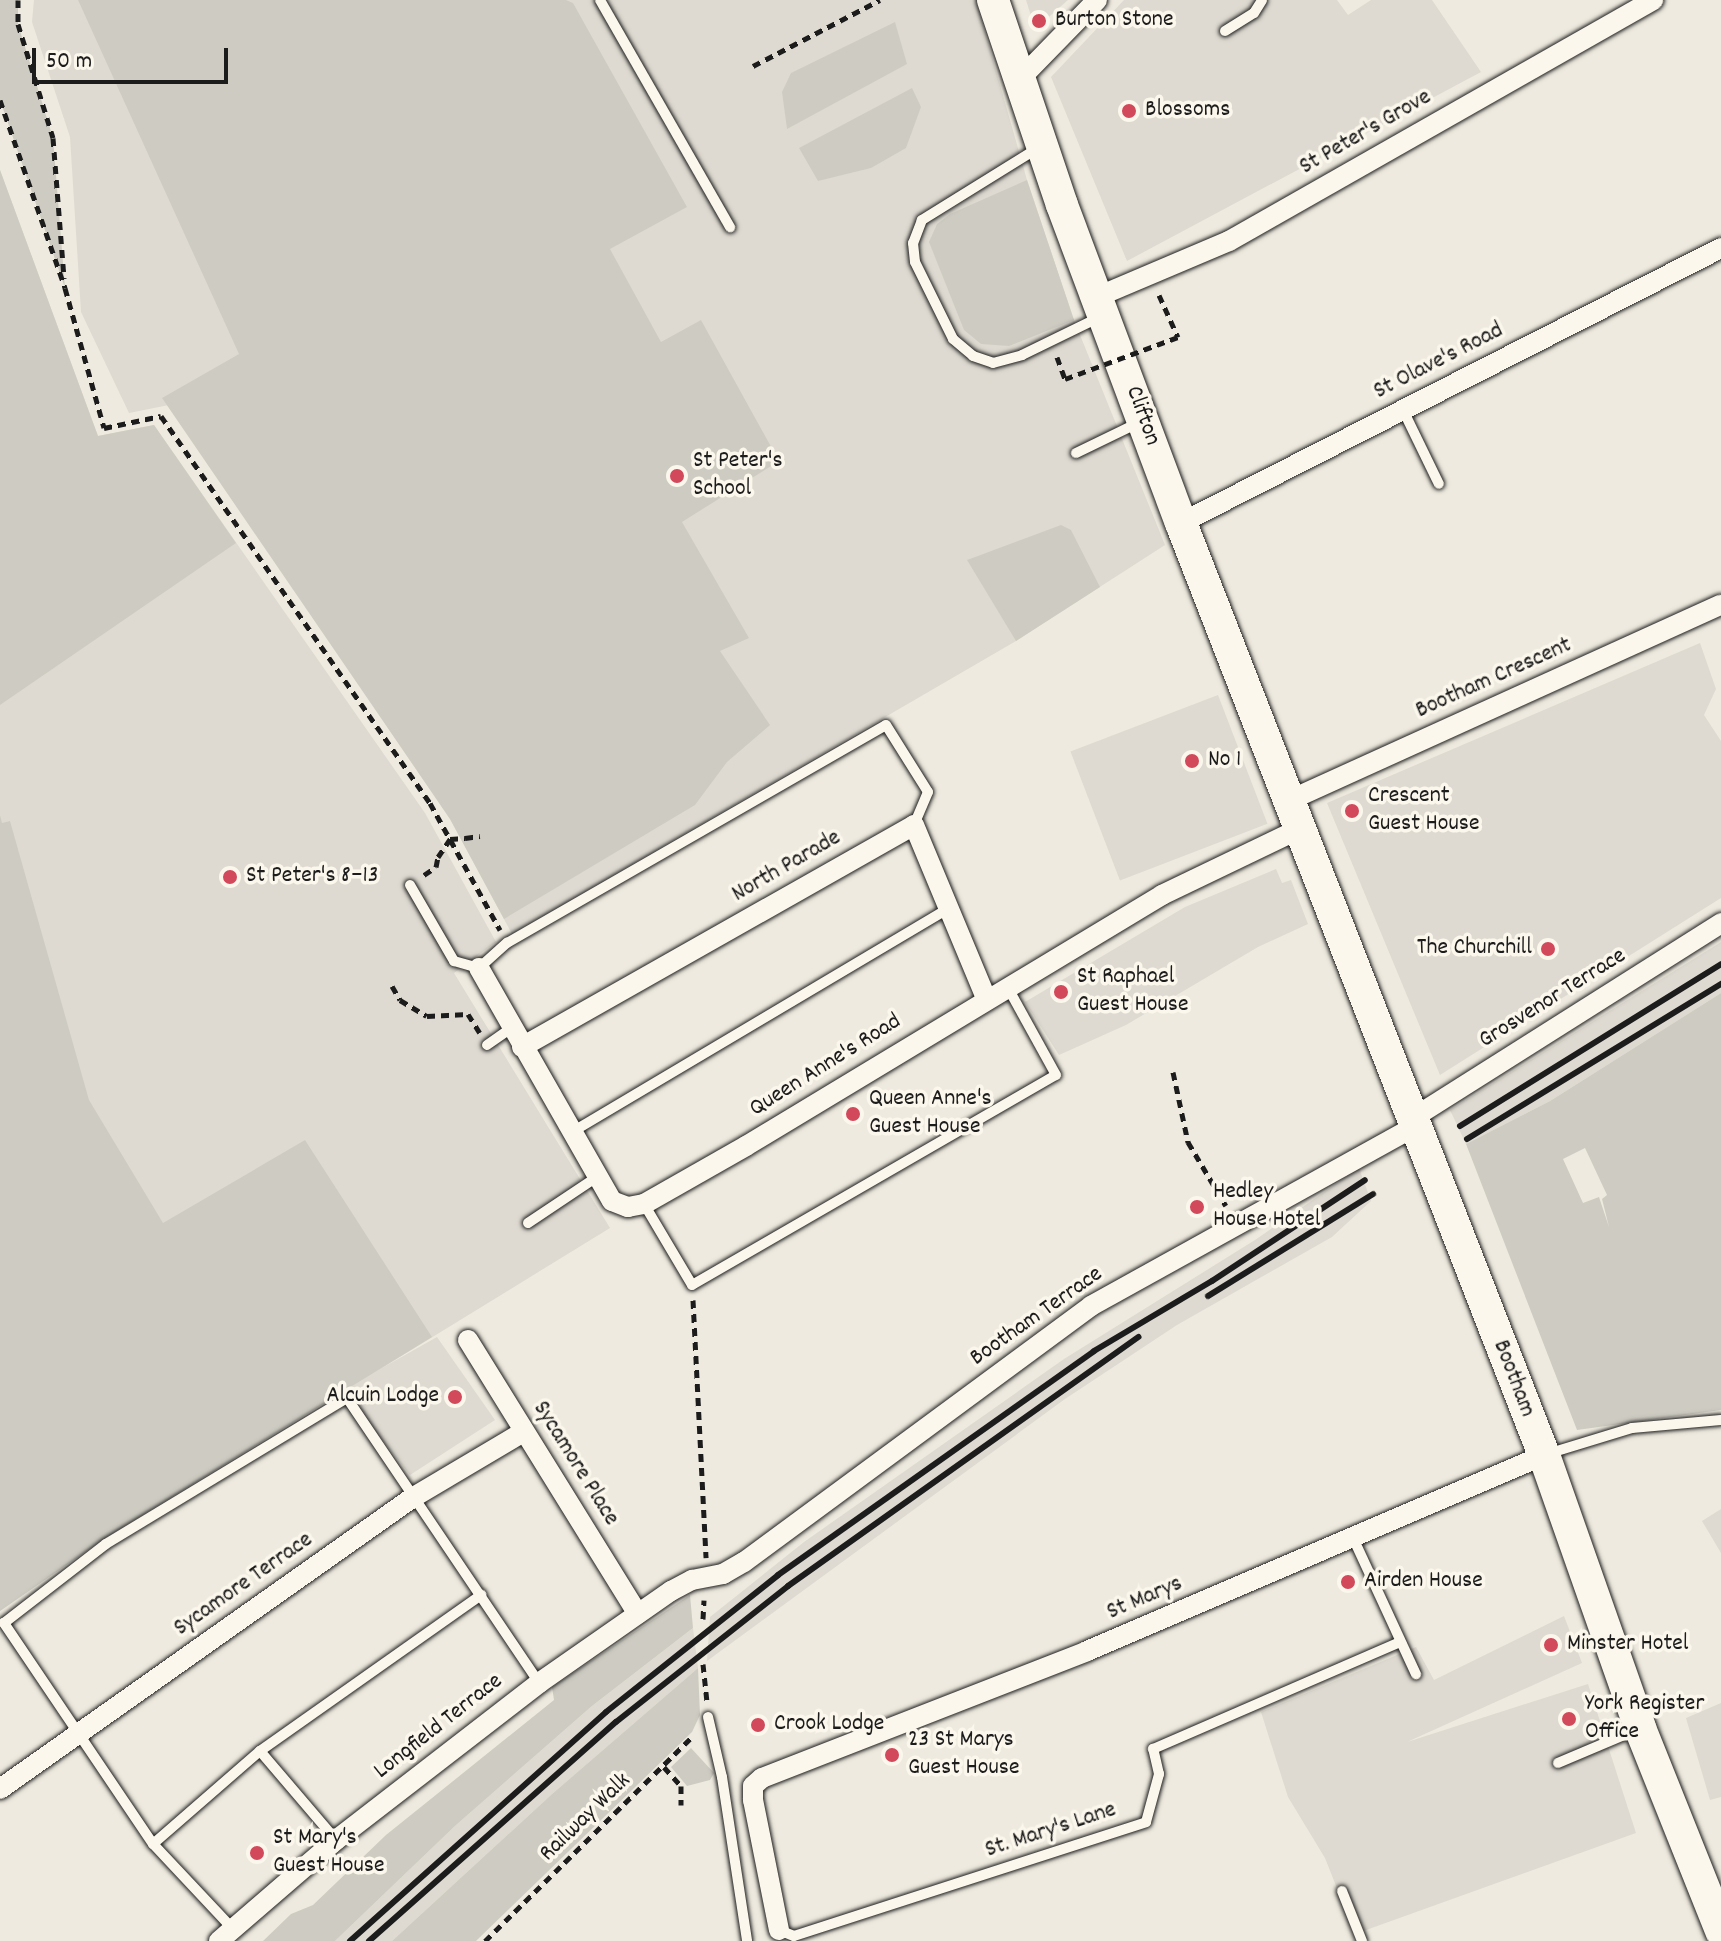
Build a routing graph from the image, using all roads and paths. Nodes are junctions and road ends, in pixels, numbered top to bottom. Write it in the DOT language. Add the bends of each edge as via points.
graph roads {
  1 [pos="18,0"];
  2 [pos="600,0"];
  3 [pos="880,0"];
  4 [pos="993,0"];
  5 [pos="1097,0"];
  6 [pos="1262,0"];
  7 [pos="1653,0"];
  8 [pos="1225,31"];
  9 [pos="753,66"];
  10 [pos="1018,81"];
  11 [pos="0,100"];
  12 [pos="1041,146"];
  13 [pos="730,227"];
  14 [pos="1721,248"];
  15 [pos="65,288"];
  16 [pos="1159,296"];
  17 [pos="1100,306"];
  18 [pos="1056,355"];
  19 [pos="1403,410"];
  20 [pos="1143,420"];
  21 [pos="1076,453"];
  22 [pos="1439,484"];
  23 [pos="1181,523"];
  24 [pos="1721,605"];
  25 [pos="1293,815"];
  26 [pos="914,825"];
  27 [pos="480,836"];
  28 [pos="410,885"];
  29 [pos="949,908"];
  30 [pos="1721,923"];
  31 [pos="507,943"];
  32 [pos="479,968"];
  33 [pos="392,986"];
  34 [pos="1007,986"];
  35 [pos="986,998"];
  36 [pos="511,1028"];
  37 [pos="487,1045"];
  38 [pos="522,1047"];
  39 [pos="1173,1072"];
  40 [pos="1414,1122"];
  41 [pos="572,1132"];
  42 [pos="597,1177"];
  43 [pos="644,1204"];
  44 [pos="528,1223"];
  45 [pos="1236,1224"];
  46 [pos="692,1285"];
  47 [pos="468,1340"];
  48 [pos="1721,1420"];
  49 [pos="523,1432"];
  50 [pos="1544,1455"];
  51 [pos="412,1498"];
  52 [pos="1354,1540"];
  53 [pos="706,1575"];
  54 [pos="481,1595"];
  55 [pos="638,1614"];
  56 [pos="1400,1642"];
  57 [pos="703,1664"];
  58 [pos="1416,1674"];
  59 [pos="539,1683"];
  60 [pos="708,1717"];
  61 [pos="1640,1728"];
  62 [pos="78,1734"];
  63 [pos="260,1751"];
  64 [pos="1558,1763"];
  65 [pos="664,1767"];
  66 [pos="0,1789"];
  67 [pos="681,1805"];
  68 [pos="336,1840"];
  69 [pos="153,1844"];
  70 [pos="1342,1891"];
  71 [pos="779,1930"];
  72 [pos="1721,1931"];
  73 [pos="225,1934"];
  74 [pos="485,1941"];
  75 [pos="747,1941"];
  76 [pos="1362,1941"];
  1 -- 15 [label="path" via="18,24 53,138"];
  2 -- 13 [label="lane"];
  3 -- 9 [label="path"];
  4 -- 10 [label="main road, Clifton"];
  5 -- 10 [label="street"];
  6 -- 8 [label="lane" via="1254,13"];
  7 -- 17 [label="street, St Peter's Grove" via="1229,241"];
  10 -- 12 [label="main road, Clifton"];
  11 -- 15 [label="path"];
  12 -- 17 [label="main road, Clifton"];
  12 -- 17 [label="lane" via="922,220 913,243 915,262 953,339 973,356 993,363 1022,355"];
  14 -- 19 [label="street, St Olave's Road"];
  15 -- 31 [label="path" via="104,428 161,416 430,803"];
  16 -- 18 [label="path, bridge" via="1178,337 1065,379"];
  17 -- 20 [label="main road, Clifton"];
  19 -- 22 [label="lane"];
  19 -- 23 [label="street, St Olave's Road"];
  20 -- 21 [label="lane"];
  20 -- 23 [label="main road, Clifton"];
  23 -- 25 [label="main road, Clifton"];
  24 -- 25 [label="street, Bootham Crescent"];
  25 -- 34 [label="street, Queen Anne's Road"];
  25 -- 40 [label="main road, Bootham"];
  26 -- 29 [label="street"];
  26 -- 31 [label="lane" via="928,792 886,725"];
  26 -- 38 [label="street, North Parade"];
  27 -- 28 [label="path, bridge" via="450,839 436,867"];
  28 -- 32 [label="lane" via="454,961"];
  29 -- 35 [label="street"];
  29 -- 41 [label="lane"];
  30 -- 40 [label="street, Grosvenor Terrace"];
  31 -- 32 [label="lane"];
  32 -- 36 [label="street"];
  33 -- 37 [label="path" via="400,1000 427,1016 468,1014"];
  34 -- 35 [label="street, Queen Anne's Road"];
  34 -- 46 [label="lane" via="1056,1075"];
  35 -- 43 [label="street, Queen Anne's Road"];
  36 -- 37 [label="lane"];
  36 -- 38 [label="street"];
  38 -- 41 [label="street"];
  39 -- 45 [label="path" via="1188,1142"];
  40 -- 45 [label="street, Bootham Terrace"];
  40 -- 50 [label="main road, Bootham"];
  41 -- 42 [label="street"];
  42 -- 43 [label="street" via="612,1201 628,1207"];
  42 -- 44 [label="lane"];
  43 -- 46 [label="lane"];
  45 -- 53 [label="street, Bootham Terrace" via="1091,1306 744,1562 723,1574"];
  46 -- 53 [label="path"];
  47 -- 49 [label="street, Sycamore Place"];
  48 -- 50 [label="lane" via="1632,1428"];
  49 -- 51 [label="street, Sycamore Terrace"];
  49 -- 55 [label="street, Sycamore Place"];
  50 -- 52 [label="street, St Marys"];
  50 -- 61 [label="main road, Bootham"];
  51 -- 54 [label="lane"];
  51 -- 62 [label="street, Sycamore Terrace"];
  51 -- 62 [label="lane" via="347,1398 106,1544 4,1623"];
  52 -- 56 [label="lane"];
  52 -- 71 [label="street, St Marys" via="762,1778 753,1786 753,1800"];
  53 -- 55 [label="street, Longfield Terrace"];
  54 -- 59 [label="lane"];
  54 -- 63 [label="lane"];
  55 -- 59 [label="street, Longfield Terrace"];
  56 -- 58 [label="lane"];
  56 -- 71 [label="lane, St. Mary's Lane" via="1153,1749 1159,1774 1146,1822 794,1936"];
  57 -- 60 [label="path"];
  59 -- 68 [label="street, Longfield Terrace"];
  60 -- 65 [label="path, Railway Walk"];
  60 -- 75 [label="lane"];
  61 -- 64 [label="lane"];
  61 -- 72 [label="main road, Bootham"];
  62 -- 66 [label="street, Sycamore Terrace"];
  62 -- 69 [label="lane"];
  63 -- 68 [label="lane"];
  63 -- 69 [label="lane"];
  65 -- 67 [label="path" via="681,1786"];
  65 -- 74 [label="path, Railway Walk"];
  68 -- 73 [label="street, Longfield Terrace"];
  69 -- 73 [label="lane"];
  70 -- 76 [label="lane"];
}
